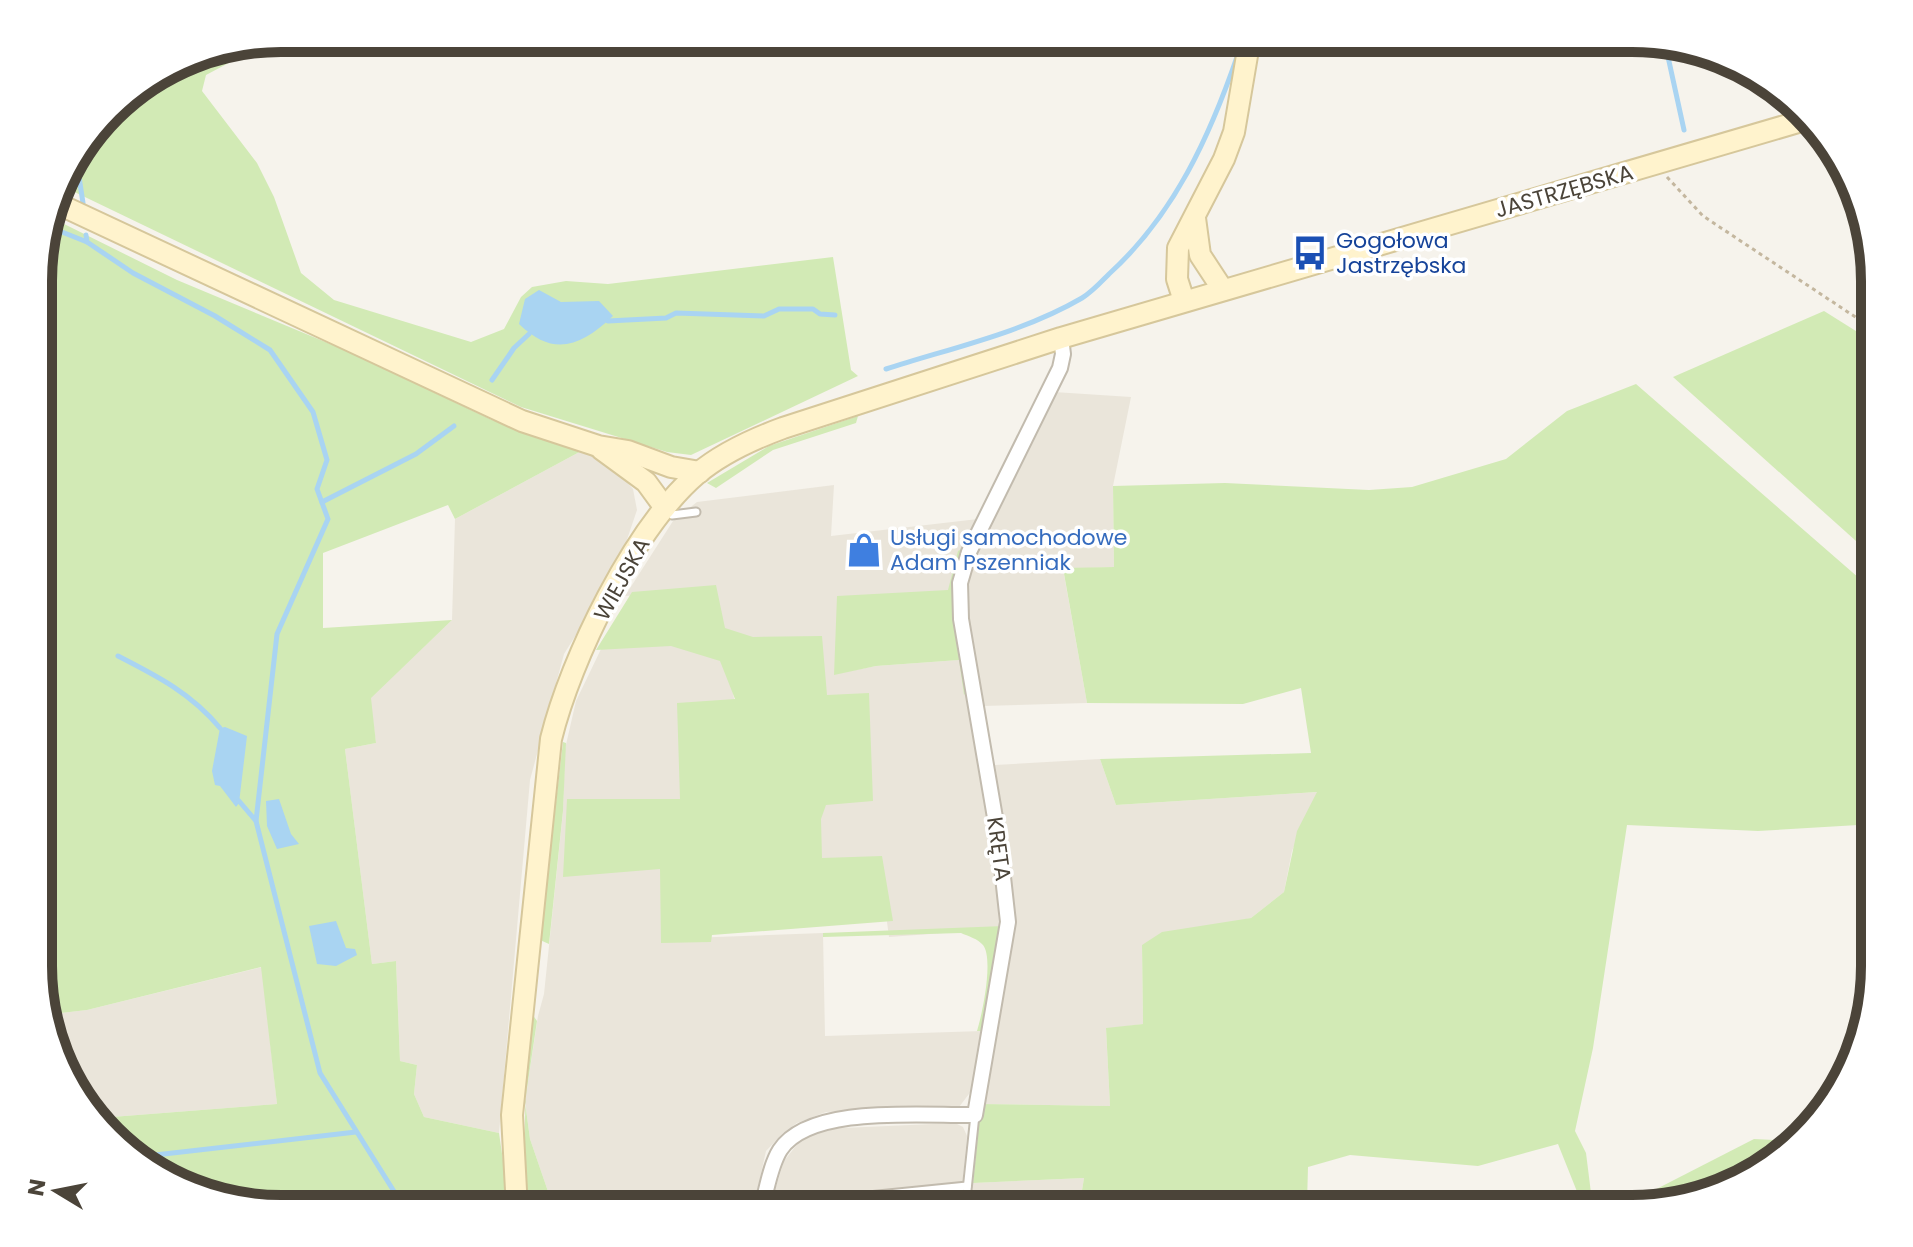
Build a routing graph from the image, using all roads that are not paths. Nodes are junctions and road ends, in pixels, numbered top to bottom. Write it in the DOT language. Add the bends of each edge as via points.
graph roads {
  1 [pos="1248,52"];
  2 [pos="1797,122"];
  3 [pos="64,207"];
  4 [pos="1195,218"];
  5 [pos="1223,290"];
  6 [pos="1184,301"];
  7 [pos="1061,338"];
  8 [pos="598,446"];
  9 [pos="700,472"];
  10 [pos="665,508"];
  11 [pos="696,512"];
  12 [pos="975,1115"];
  13 [pos="967,1186"];
  14 [pos="516,1195"];
  15 [pos="766,1195"];
  16 [pos="878,1195"];
  17 [pos="966,1195"];
  1 -- 4 [label="street" via="1234,132"];
  2 -- 5 [label="street, JASTRZĘBSKA"];
  3 -- 8 [label="street" via="505,414"];
  4 -- 5 [label="street" via="1200,255"];
  4 -- 6 [label="street" via="1178,248 1177,279"];
  5 -- 6 [label="street, JASTRZĘBSKA"];
  6 -- 7 [label="street, WIEJSKA"];
  7 -- 9 [label="street, WIEJSKA" via="773,431"];
  7 -- 12 [label="street, KRĘTA" via="1060,368 969,552 960,583 963,635 1008,922"];
  8 -- 9 [label="street"];
  8 -- 10 [label="street" via="646,482"];
  9 -- 10 [label="street, WIEJSKA"];
  10 -- 11 [label="lane" via="672,515"];
  10 -- 14 [label="street, WIEJSKA" via="584,647 551,739 512,1115"];
  12 -- 13 [label="lane"];
  12 -- 15 [label="street" via="815,1122 781,1148"];
  13 -- 16 [label="lane"];
  13 -- 17 [label="lane"];
}
